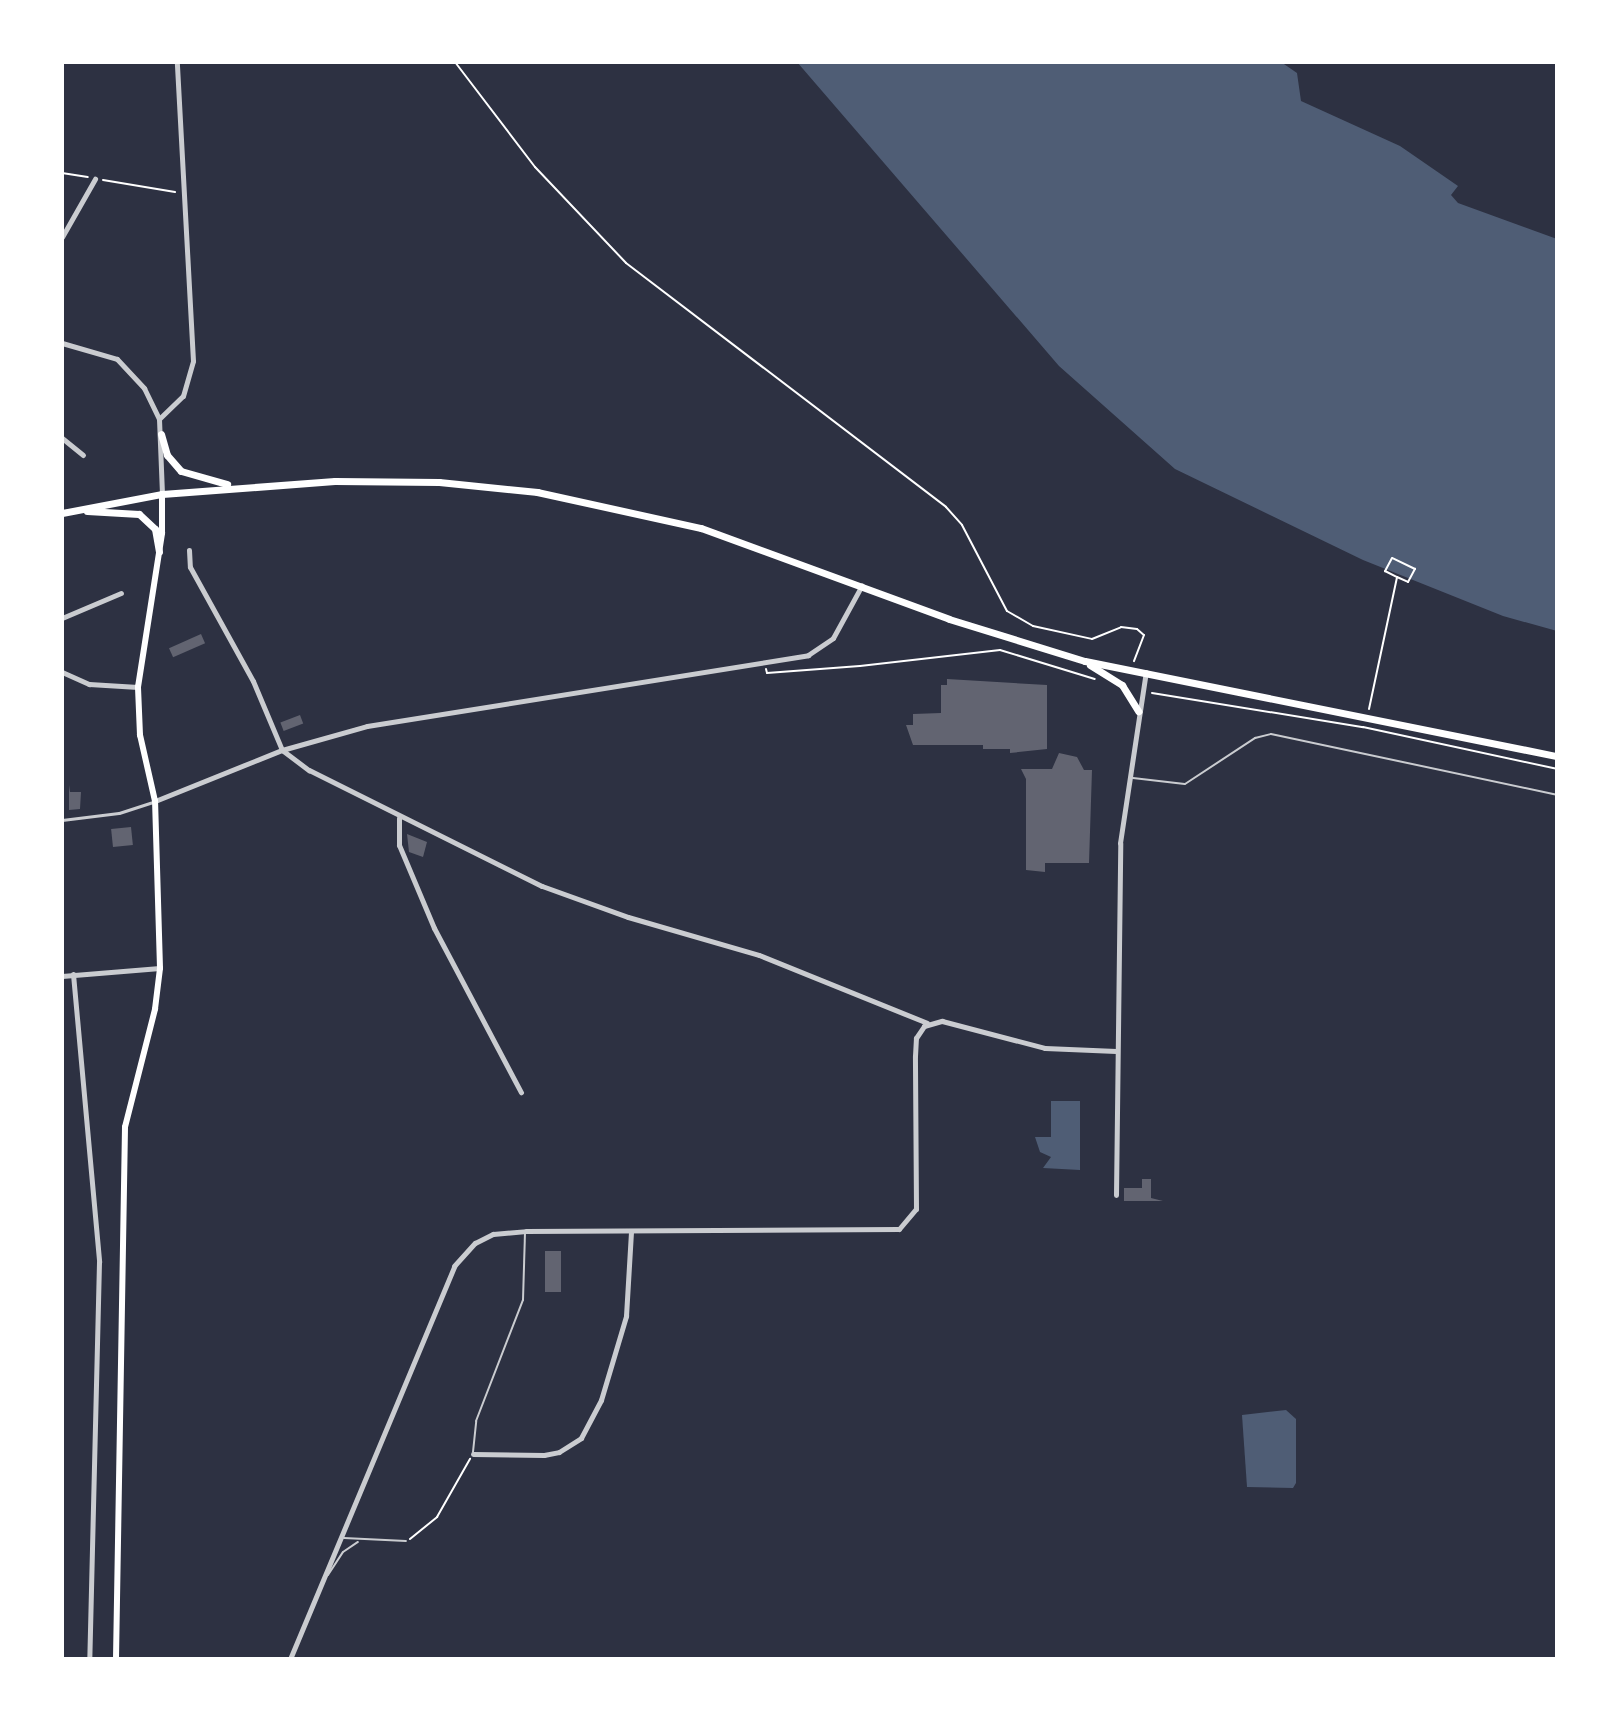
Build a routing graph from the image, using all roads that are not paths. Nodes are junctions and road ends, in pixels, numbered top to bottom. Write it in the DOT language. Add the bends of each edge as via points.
graph roads {
  1 [pos="177,62"];
  2 [pos="95,179"];
  3 [pos="62,237"];
  4 [pos="62,343"];
  5 [pos="159,419"];
  6 [pos="161,434"];
  7 [pos="62,438"];
  8 [pos="83,455"];
  9 [pos="241,486"];
  10 [pos="162,494"];
  11 [pos="81,509"];
  12 [pos="62,513"];
  13 [pos="189,550"];
  14 [pos="159,552"];
  15 [pos="862,584"];
  16 [pos="121,593"];
  17 [pos="62,618"];
  18 [pos="1085,661"];
  19 [pos="62,672"];
  20 [pos="1146,672"];
  21 [pos="138,687"];
  22 [pos="1138,711"];
  23 [pos="282,750"];
  24 [pos="1557,756"];
  25 [pos="1128,777"];
  26 [pos="1557,795"];
  27 [pos="155,801"];
  28 [pos="399,818"];
  29 [pos="62,820"];
  30 [pos="160,968"];
  31 [pos="73,974"];
  32 [pos="62,976"];
  33 [pos="927,1023"];
  34 [pos="1116,1051"];
  35 [pos="521,1092"];
  36 [pos="1116,1195"];
  37 [pos="526,1231"];
  38 [pos="631,1231"];
  39 [pos="473,1454"];
  40 [pos="341,1536"];
  41 [pos="406,1541"];
  42 [pos="359,1542"];
  43 [pos="324,1578"];
  44 [pos="89,1659"];
  45 [pos="116,1659"];
  46 [pos="290,1659"];
  1 -- 5 [label="street" via="193,361 183,396"];
  2 -- 3 [label="street"];
  4 -- 5 [label="street" via="117,359 135,375"];
  5 -- 6 [label="street"];
  6 -- 9 [label="main road" via="167,455 181,471"];
  6 -- 10 [label="street"];
  7 -- 8 [label="street"];
  9 -- 10 [label="main road"];
  9 -- 15 [label="main road" via="402,480 537,492 701,528"];
  10 -- 11 [label="main road"];
  10 -- 14 [label="main road"];
  11 -- 12 [label="main road"];
  11 -- 14 [label="main road" via="139,514 155,529"];
  13 -- 23 [label="street" via="190,567 253,681"];
  14 -- 21 [label="main road"];
  15 -- 18 [label="main road" via="949,619"];
  15 -- 23 [label="street" via="843,625 823,647 765,664 413,717"];
  16 -- 17 [label="street"];
  18 -- 20 [label="main road"];
  18 -- 22 [label="main road" via="1122,685"];
  19 -- 21 [label="street" via="89,684"];
  20 -- 22 [label="street"];
  20 -- 24 [label="main road"];
  21 -- 27 [label="main road" via="140,735"];
  22 -- 25 [label="street"];
  23 -- 27 [label="street"];
  23 -- 28 [label="street"];
  25 -- 26 [label="lane" via="1185,784 1255,738 1271,734"];
  25 -- 34 [label="street" via="1120,843"];
  27 -- 29 [label="street" via="119,813"];
  27 -- 30 [label="main road"];
  28 -- 33 [label="street" via="542,886 759,955"];
  28 -- 35 [label="street" via="399,845 434,928"];
  30 -- 31 [label="street"];
  30 -- 45 [label="main road" via="125,1127"];
  31 -- 32 [label="street"];
  31 -- 44 [label="street" via="99,1262"];
  33 -- 34 [label="street" via="959,1024 1045,1048"];
  33 -- 38 [label="street" via="915,1044 916,1209 908,1224 889,1230"];
  34 -- 36 [label="street"];
  37 -- 38 [label="street"];
  37 -- 39 [label="lane" via="523,1300 476,1421"];
  37 -- 40 [label="street" via="493,1234 475,1243 454,1266"];
  38 -- 39 [label="street" via="626,1316 601,1400 581,1438 544,1455"];
  40 -- 42 [label="lane"];
  40 -- 43 [label="street"];
  41 -- 42 [label="lane"];
  42 -- 43 [label="lane"];
  43 -- 46 [label="street"];
}
